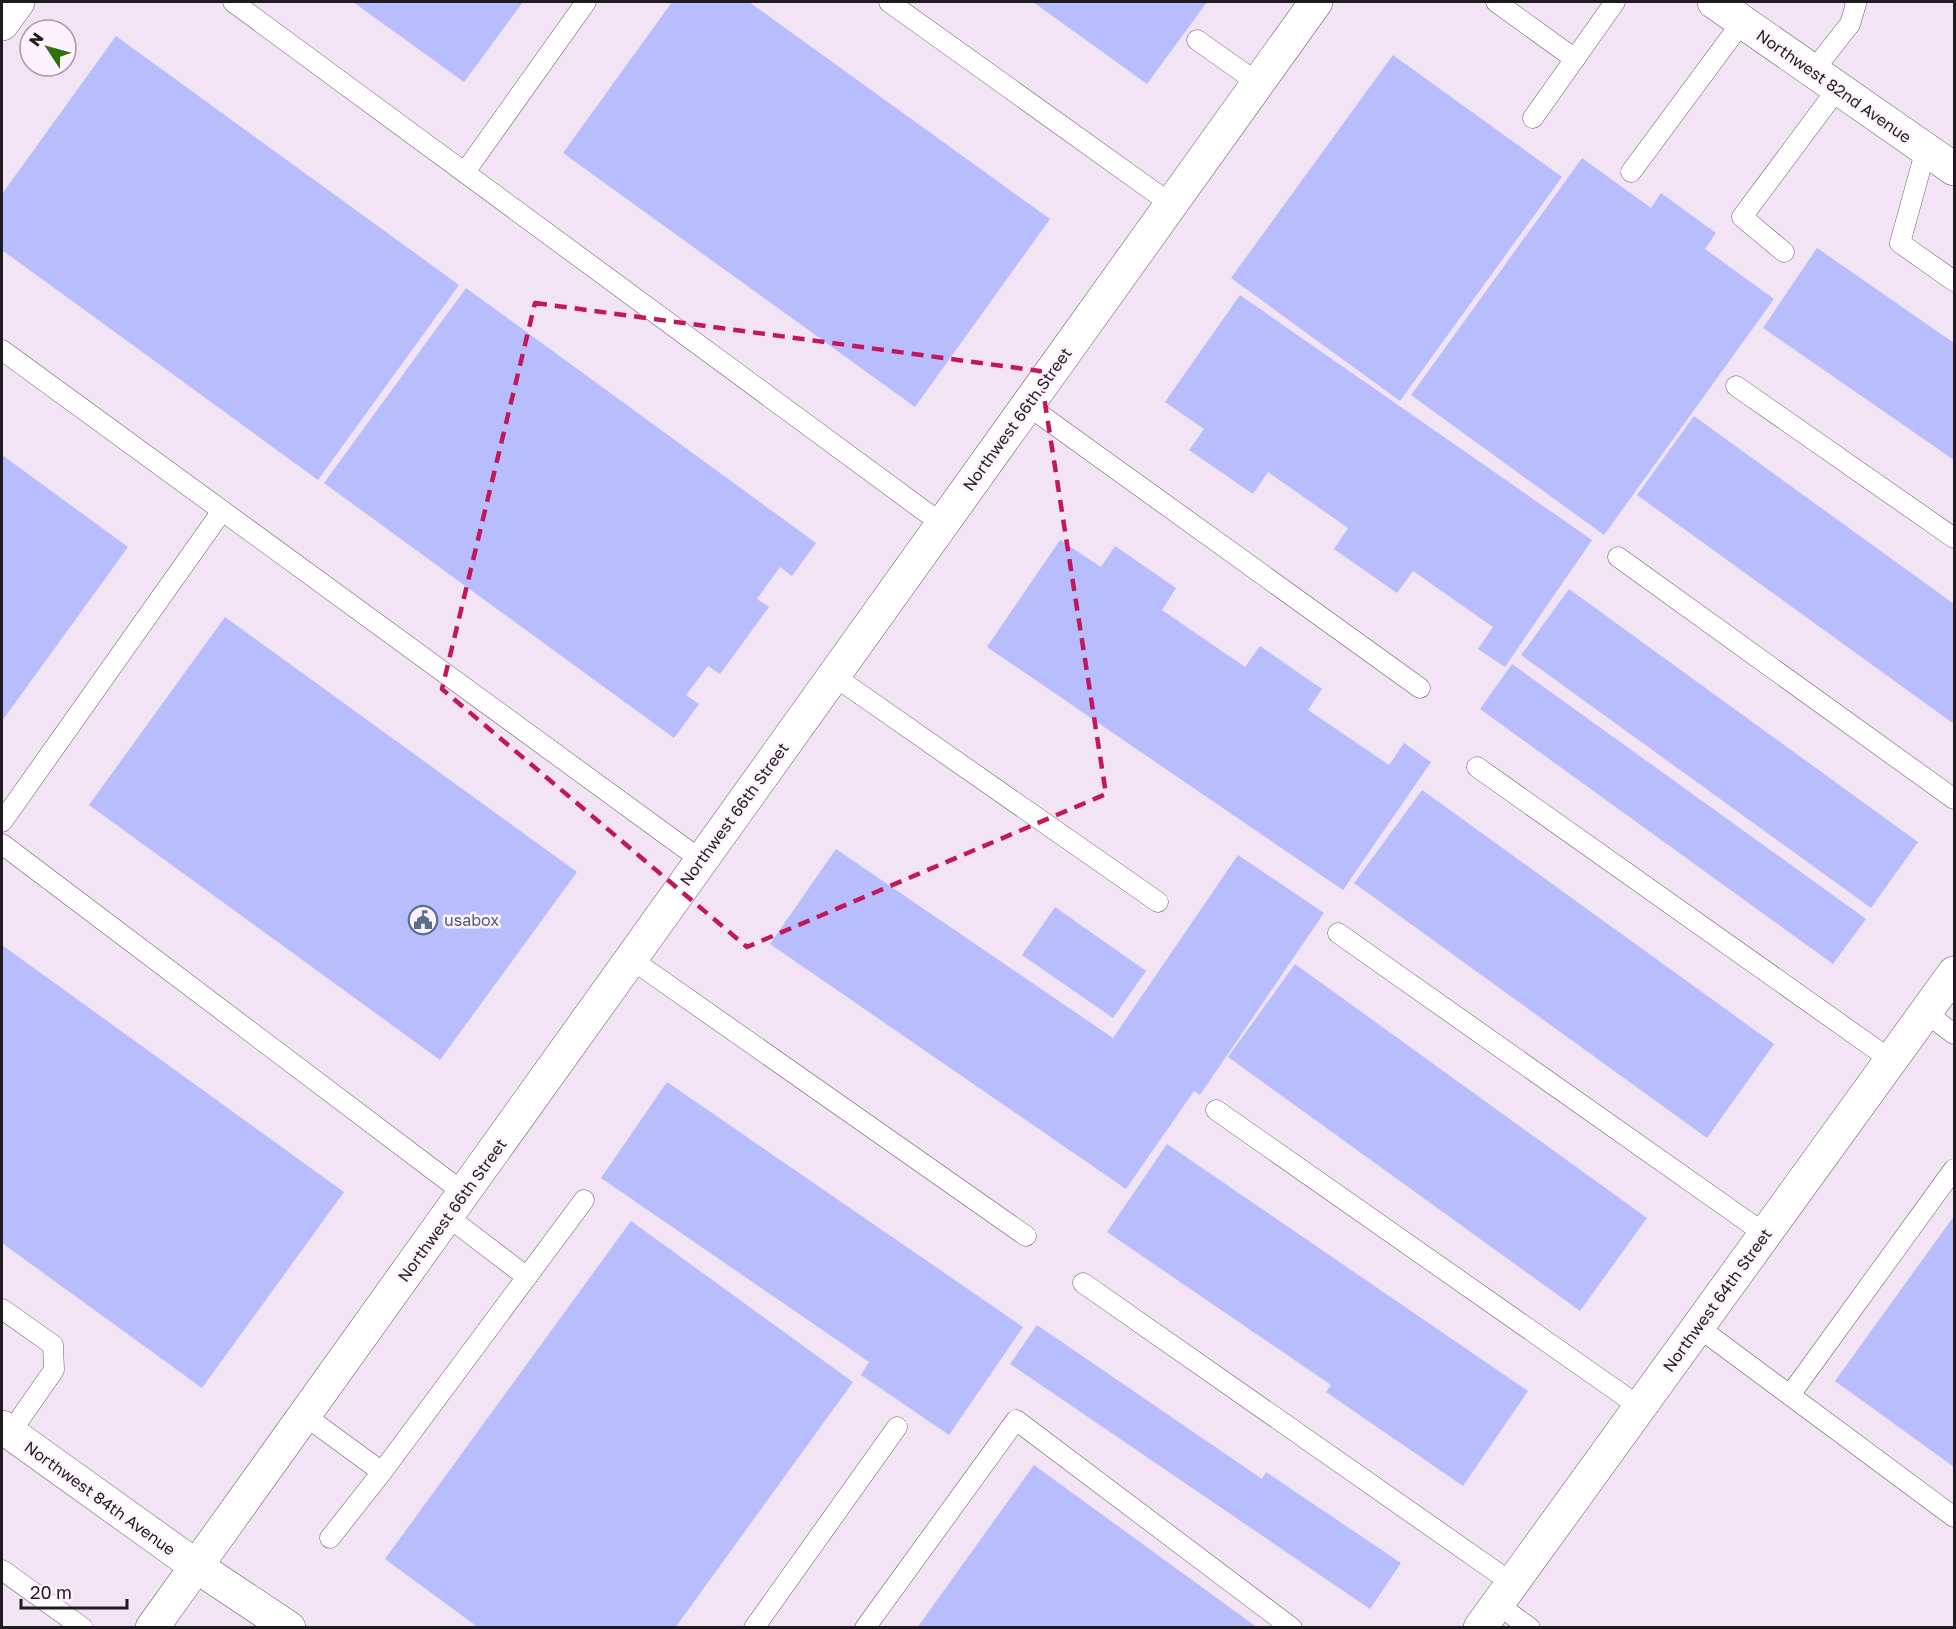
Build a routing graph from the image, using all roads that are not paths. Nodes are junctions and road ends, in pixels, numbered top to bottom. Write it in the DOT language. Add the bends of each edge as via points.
graph roads {
  1 [pos="18,2"];
  2 [pos="233,2"];
  3 [pos="586,2"];
  4 [pos="889,2"];
  5 [pos="1316,2"];
  6 [pos="1496,2"];
  7 [pos="1615,2"];
  8 [pos="1714,2"];
  9 [pos="1855,2"];
  10 [pos="1742,22"];
  11 [pos="2,24"];
  12 [pos="1197,40"];
  13 [pos="1575,59"];
  14 [pos="1826,80"];
  15 [pos="1258,82"];
  16 [pos="1533,118"];
  17 [pos="1926,150"];
  18 [pos="1954,169"];
  19 [pos="465,172"];
  20 [pos="1631,172"];
  21 [pos="1171,204"];
  22 [pos="1784,252"];
  23 [pos="1954,281"];
  24 [pos="2,350"];
  25 [pos="1736,386"];
  26 [pos="1027,405"];
  27 [pos="222,512"];
  28 [pos="942,524"];
  29 [pos="1954,538"];
  30 [pos="1618,557"];
  31 [pos="834,676"];
  32 [pos="1420,688"];
  33 [pos="1477,767"];
  34 [pos="1954,799"];
  35 [pos="2,822"];
  36 [pos="2,844"];
  37 [pos="701,860"];
  38 [pos="1158,902"];
  39 [pos="1338,933"];
  40 [pos="631,959"];
  41 [pos="1954,973"];
  42 [pos="1926,1013"];
  43 [pos="1954,1034"];
  44 [pos="1891,1060"];
  45 [pos="1216,1110"];
  46 [pos="1954,1169"];
  47 [pos="584,1200"];
  48 [pos="455,1205"];
  49 [pos="1766,1234"];
  50 [pos="1026,1236"];
  51 [pos="527,1277"];
  52 [pos="1083,1283"];
  53 [pos="2,1309"];
  54 [pos="1698,1327"];
  55 [pos="1790,1395"];
  56 [pos="1640,1407"];
  57 [pos="304,1415"];
  58 [pos="897,1427"];
  59 [pos="6,1430"];
  60 [pos="382,1472"];
  61 [pos="1954,1517"];
  62 [pos="330,1538"];
  63 [pos="196,1566"];
  64 [pos="2,1570"];
  65 [pos="1496,1605"];
  66 [pos="83,1628"];
  67 [pos="152,1628"];
  68 [pos="289,1628"];
  69 [pos="754,1628"];
  70 [pos="865,1628"];
  71 [pos="1292,1628"];
  72 [pos="1530,1628"];
  1 -- 11 [label="street"];
  2 -- 19 [label="lane"];
  3 -- 19 [label="lane"];
  4 -- 21 [label="lane"];
  5 -- 15 [label="street, Northwest 66th Street"];
  6 -- 13 [label="lane"];
  7 -- 13 [label="lane"];
  8 -- 10 [label="street, Northwest 82nd Avenue"];
  9 -- 14 [label="lane"];
  10 -- 14 [label="street, Northwest 82nd Avenue"];
  10 -- 20 [label="lane"];
  12 -- 15 [label="lane"];
  13 -- 16 [label="lane"];
  14 -- 17 [label="street, Northwest 82nd Avenue"];
  14 -- 22 [label="lane" via="1742,217"];
  15 -- 21 [label="street, Northwest 66th Street"];
  17 -- 18 [label="street, Northwest 82nd Avenue"];
  17 -- 23 [label="lane" via="1900,243"];
  19 -- 28 [label="lane"];
  21 -- 26 [label="street, Northwest 66th Street"];
  24 -- 27 [label="lane"];
  25 -- 29 [label="lane"];
  26 -- 28 [label="street, Northwest 66th Street"];
  26 -- 32 [label="lane"];
  27 -- 35 [label="lane"];
  27 -- 37 [label="lane"];
  28 -- 31 [label="street, Northwest 66th Street"];
  30 -- 34 [label="lane"];
  31 -- 37 [label="street, Northwest 66th Street"];
  31 -- 38 [label="lane"];
  33 -- 44 [label="lane"];
  36 -- 48 [label="lane"];
  37 -- 40 [label="street, Northwest 66th Street"];
  39 -- 49 [label="lane"];
  40 -- 48 [label="street, Northwest 66th Street"];
  40 -- 50 [label="lane"];
  41 -- 42 [label="street, Northwest 64th Street"];
  42 -- 43 [label="lane"];
  42 -- 44 [label="street, Northwest 64th Street"];
  44 -- 49 [label="street, Northwest 64th Street"];
  45 -- 56 [label="lane"];
  46 -- 55 [label="lane"];
  47 -- 51 [label="lane"];
  48 -- 51 [label="lane"];
  48 -- 57 [label="street, Northwest 66th Street"];
  49 -- 54 [label="street, Northwest 64th Street"];
  51 -- 60 [label="lane"];
  52 -- 65 [label="lane"];
  53 -- 59 [label="lane" via="53,1346 54,1370"];
  54 -- 55 [label="lane"];
  54 -- 56 [label="street, Northwest 64th Street"];
  55 -- 61 [label="lane"];
  56 -- 65 [label="street, Northwest 64th Street"];
  57 -- 60 [label="lane"];
  57 -- 63 [label="street, Northwest 66th Street"];
  58 -- 69 [label="lane"];
  59 -- 63 [label="street, Northwest 84th Avenue"];
  60 -- 62 [label="lane"];
  63 -- 67 [label="street, Northwest 66th Street"];
  63 -- 68 [label="street, Northwest 84th Avenue"];
  64 -- 66 [label="lane"];
  65 -- 72 [label="lane"];
  70 -- 71 [label="lane" via="1016,1420"];
}
